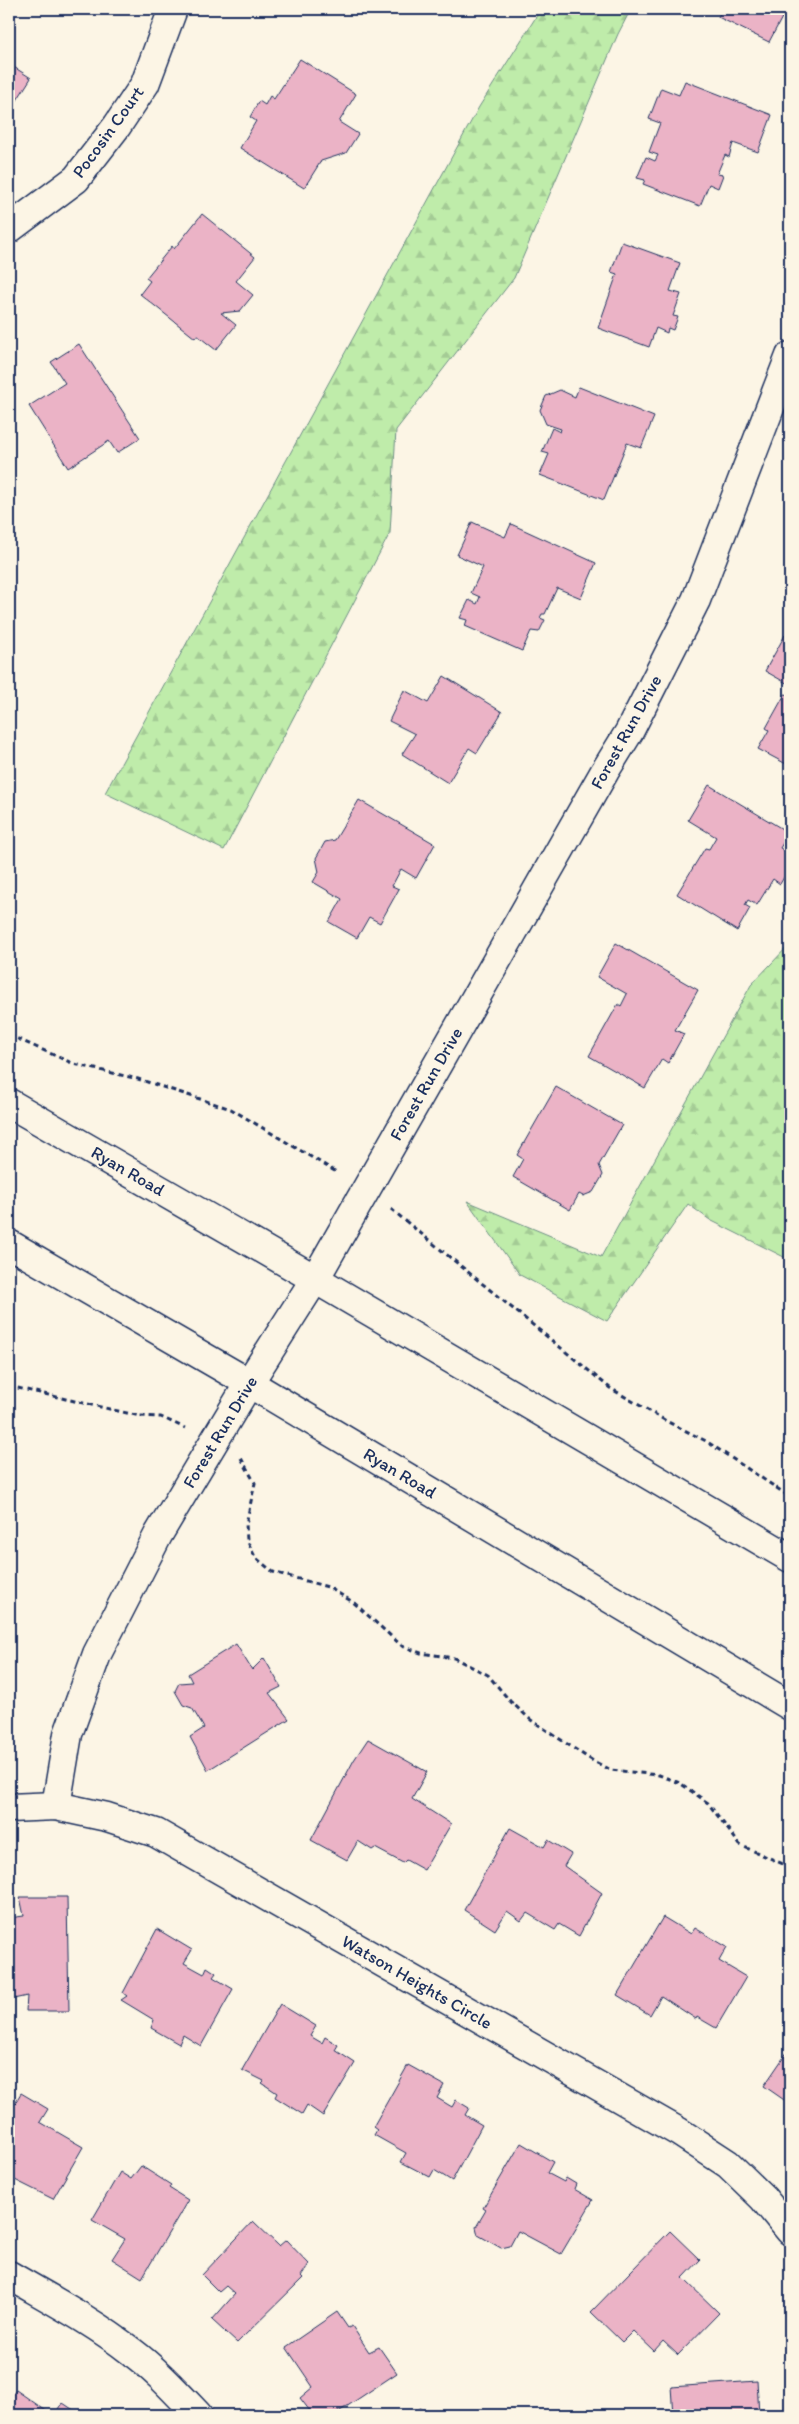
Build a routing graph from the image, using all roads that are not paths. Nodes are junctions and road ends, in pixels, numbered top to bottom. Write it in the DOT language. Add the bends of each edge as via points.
graph roads {
  1 [pos="173,9"];
  2 [pos="9,229"];
  3 [pos="790,356"];
  4 [pos="9,1103"];
  5 [pos="9,1244"];
  6 [pos="315,1279"];
  7 [pos="249,1383"];
  8 [pos="790,1558"];
  9 [pos="790,1706"];
  10 [pos="56,1806"];
  11 [pos="9,1808"];
  12 [pos="790,2231"];
  13 [pos="9,2275"];
  14 [pos="198,2415"];
  1 -- 2 [label="street, Pocosin Court" via="145,84 117,126 76,179"];
  3 -- 6 [label="street, Forest Run Drive" via="696,600 629,732"];
  4 -- 6 [label="street, Ryan Road"];
  5 -- 7 [label="street, Ryan Road"];
  6 -- 7 [label="street, Forest Run Drive"];
  6 -- 8 [label="street, Ryan Road"];
  7 -- 9 [label="street, Ryan Road"];
  7 -- 10 [label="street, Forest Run Drive" via="158,1535 97,1654 68,1734"];
  10 -- 11 [label="street, Watson Heights Circle"];
  10 -- 12 [label="street, Watson Heights Circle" via="107,1817 156,1833 678,2132 728,2164 763,2198"];
  13 -- 14 [label="street" via="132,2351"];
}
